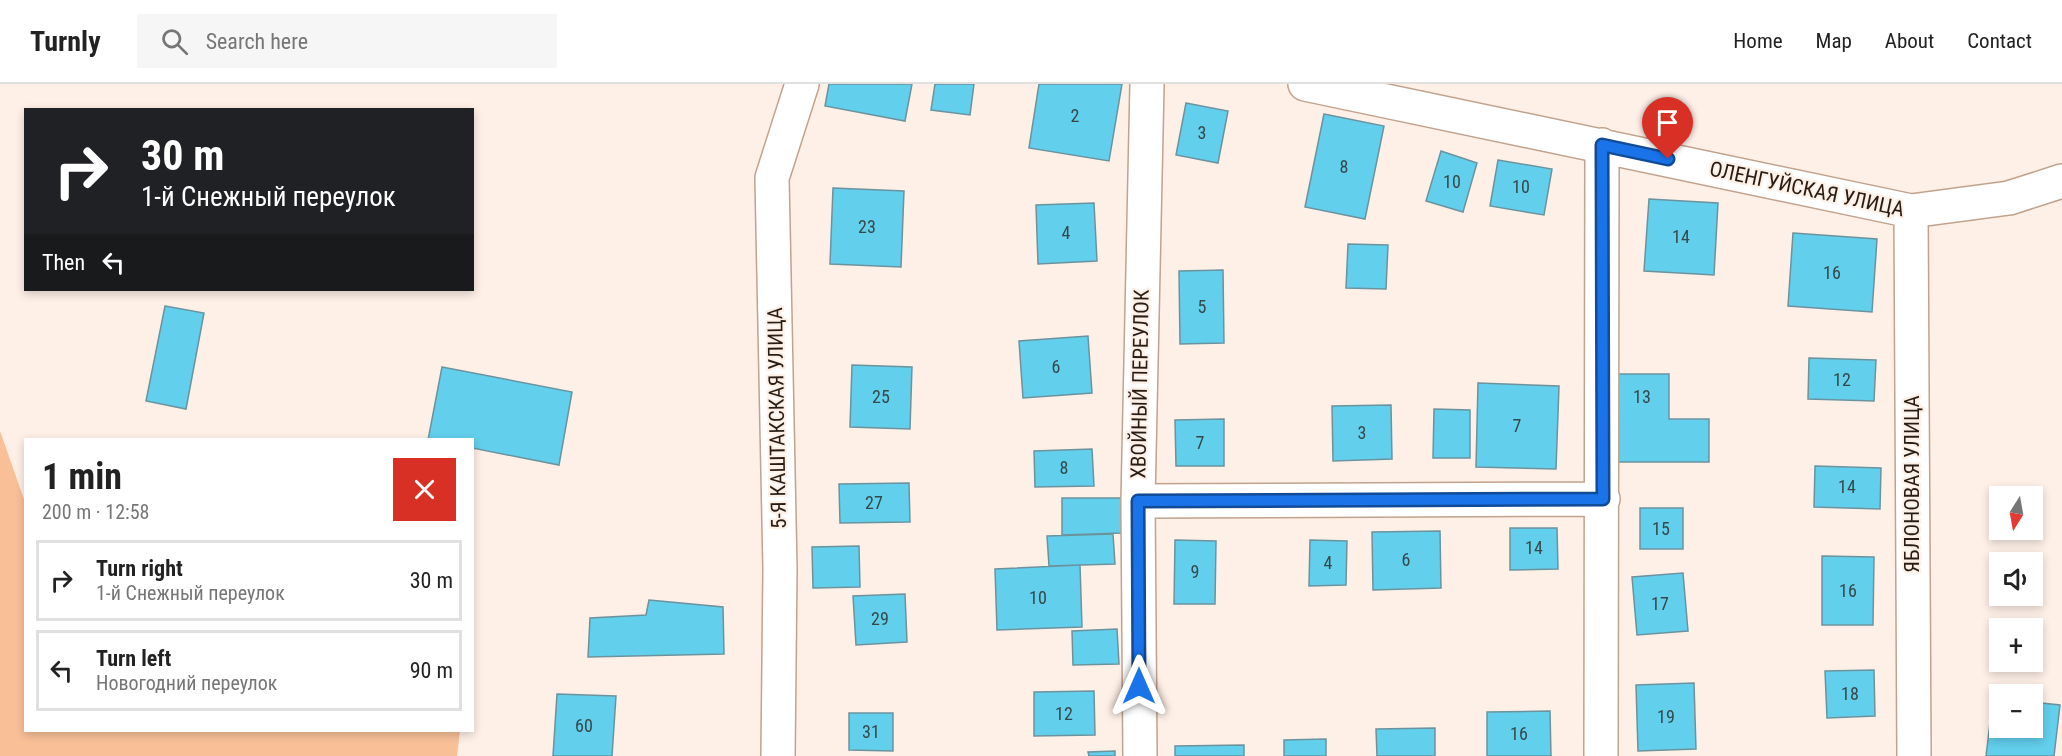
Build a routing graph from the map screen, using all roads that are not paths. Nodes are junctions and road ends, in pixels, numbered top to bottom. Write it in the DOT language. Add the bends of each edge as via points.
graph roads {
  1 [pos="802,84"];
  2 [pos="1147,84"];
  3 [pos="1305,84"];
  4 [pos="1602,145"];
  5 [pos="2062,181"];
  6 [pos="1911,212"];
  7 [pos="1603,499"];
  8 [pos="1138,501"];
  9 [pos="778,756"];
  10 [pos="1140,756"];
  11 [pos="1601,756"];
  12 [pos="1914,756"];
  1 -- 9 [label="street, 5-Я КАШТАКСКАЯ УЛИЦА" via="772,178 780,569"];
  2 -- 8 [label="street, ХВОЙНЫЙ ПЕРЕУЛОК"];
  3 -- 4 [label="street, ОЛЕНГУЙСКАЯ УЛИЦА"];
  4 -- 6 [label="street, ОЛЕНГУЙСКАЯ УЛИЦА"];
  4 -- 7 [label="street"];
  5 -- 6 [label="street, ОЛЕНГУЙСКАЯ УЛИЦА" via="2009,198"];
  6 -- 12 [label="street, ЯБЛОНОВАЯ УЛИЦА"];
  7 -- 8 [label="street"];
  7 -- 11 [label="street"];
  8 -- 10 [label="street, ХВОЙНЫЙ ПЕРЕУЛОК"];
}
